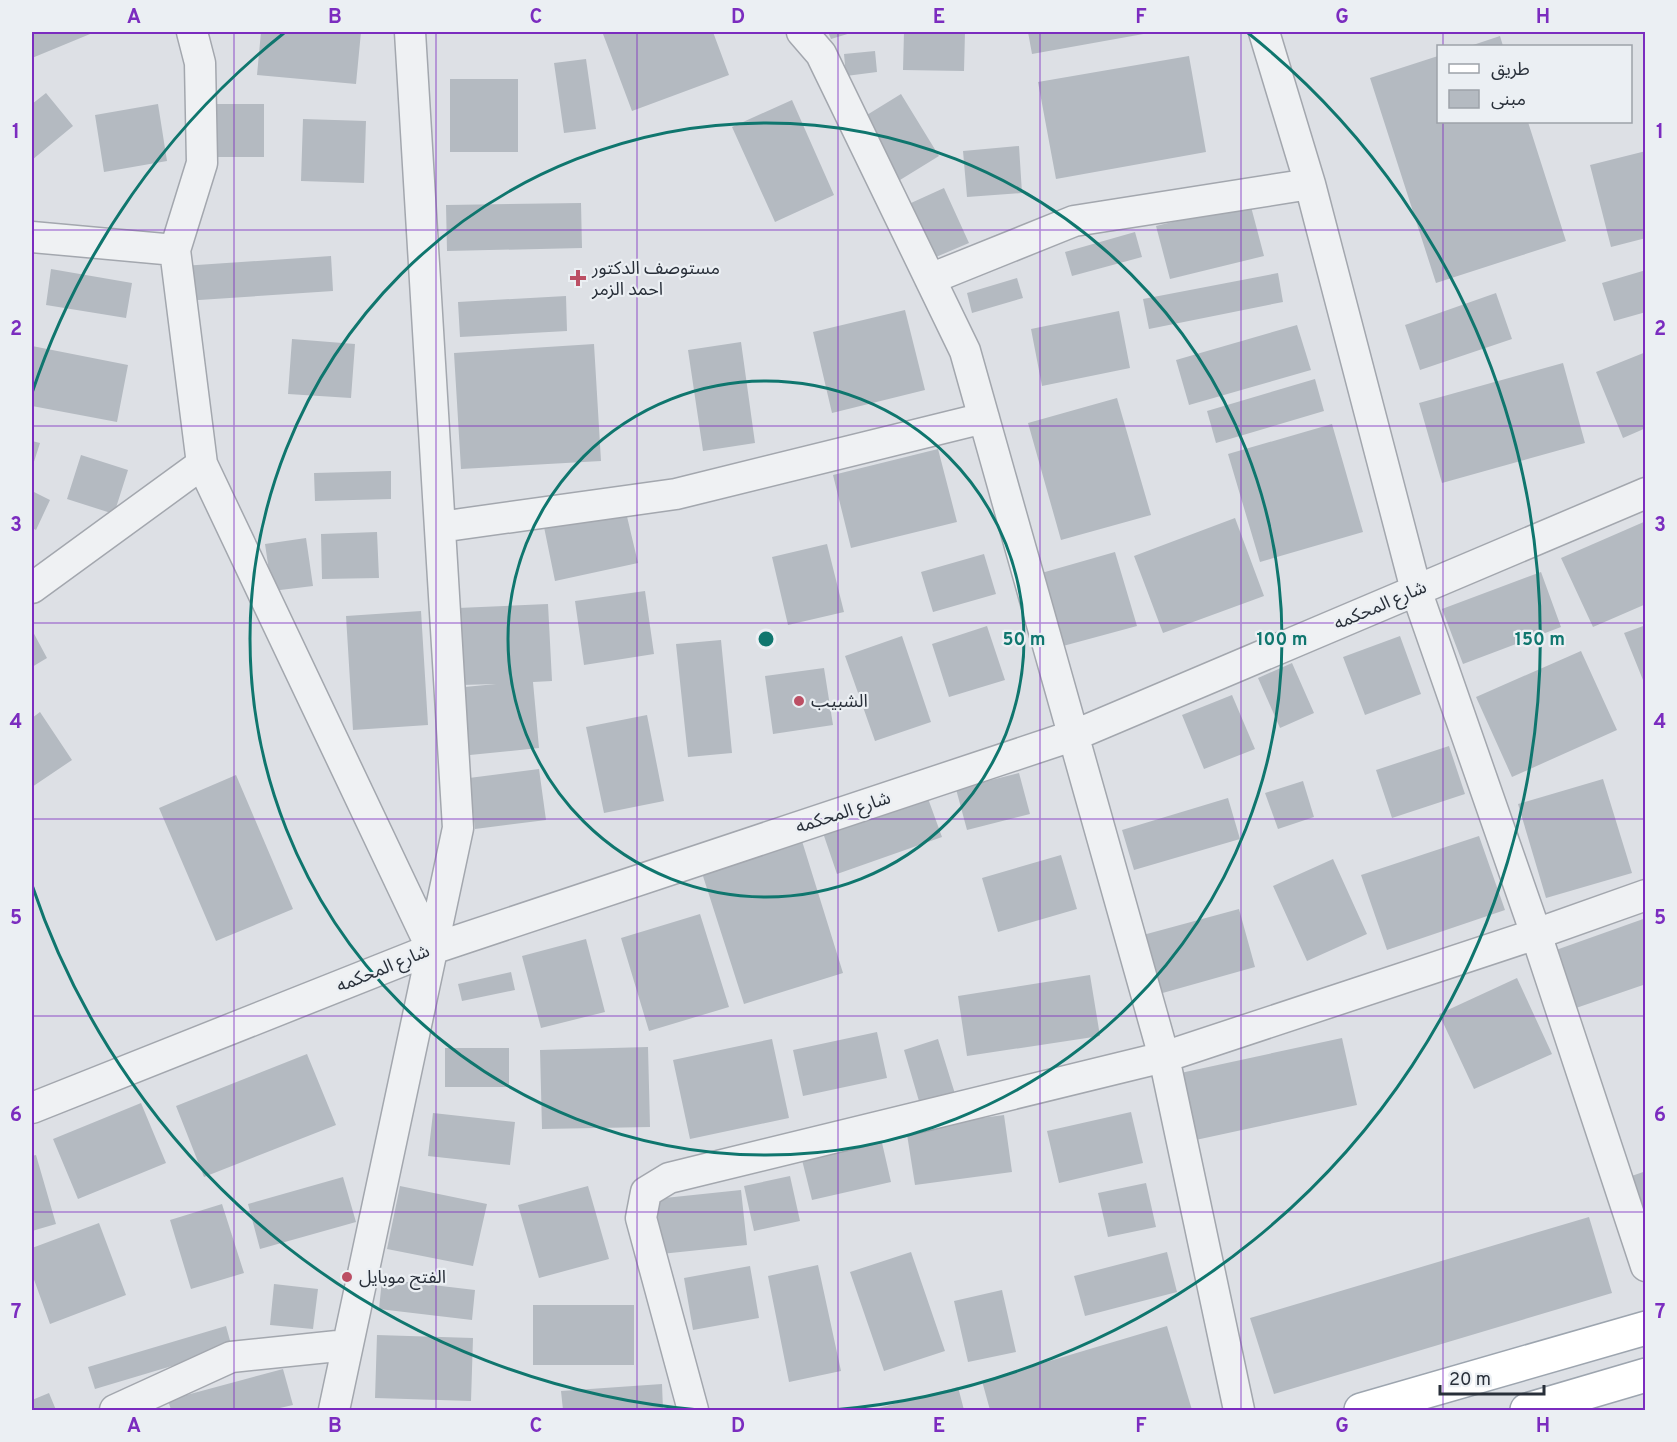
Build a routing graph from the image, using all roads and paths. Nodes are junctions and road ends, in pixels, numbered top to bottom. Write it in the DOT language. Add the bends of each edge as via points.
graph roads {
  1 [pos="192,32"];
  2 [pos="410,32"];
  3 [pos="802,32"];
  4 [pos="1264,32"];
  5 [pos="1310,184"];
  6 [pos="32,237"];
  7 [pos="175,250"];
  8 [pos="930,279"];
  9 [pos="984,418"];
  10 [pos="202,465"];
  11 [pos="1646,493"];
  12 [pos="440,527"];
  13 [pos="32,588"];
  14 [pos="1416,590"];
  15 [pos="1075,735"];
  16 [pos="1646,895"];
  17 [pos="1536,934"];
  18 [pos="432,948"];
  19 [pos="1164,1057"];
  20 [pos="32,1108"];
  21 [pos="1646,1266"];
  22 [pos="1646,1328"];
  23 [pos="347,1345"];
  24 [pos="1646,1375"];
  25 [pos="116,1410"];
  26 [pos="334,1410"];
  27 [pos="693,1410"];
  28 [pos="1239,1410"];
  29 [pos="1361,1410"];
  30 [pos="1527,1410"];
  1 -- 7 [label="street" via="200,63 202,163"];
  2 -- 12 [label="street"];
  3 -- 8 [label="street" via="821,54"];
  4 -- 5 [label="street"];
  5 -- 8 [label="street" via="1074,221"];
  5 -- 14 [label="street"];
  6 -- 7 [label="street"];
  7 -- 10 [label="street"];
  8 -- 9 [label="street" via="966,351"];
  9 -- 12 [label="street" via="676,494"];
  9 -- 15 [label="street"];
  10 -- 13 [label="street"];
  10 -- 18 [label="street"];
  11 -- 14 [label="street, شارع المحكمه"];
  12 -- 18 [label="street" via="458,828"];
  14 -- 15 [label="street, شارع المحكمه"];
  14 -- 17 [label="street"];
  15 -- 18 [label="street, شارع المحكمه"];
  15 -- 19 [label="street"];
  16 -- 17 [label="street"];
  17 -- 19 [label="street"];
  17 -- 21 [label="street"];
  18 -- 20 [label="street, شارع المحكمه"];
  18 -- 23 [label="street"];
  19 -- 27 [label="street" via="669,1178 646,1192 640,1218"];
  19 -- 28 [label="street"];
  22 -- 29 [label="main road"];
  23 -- 25 [label="street" via="231,1357"];
  23 -- 26 [label="street"];
  24 -- 30 [label="main road"];
}
